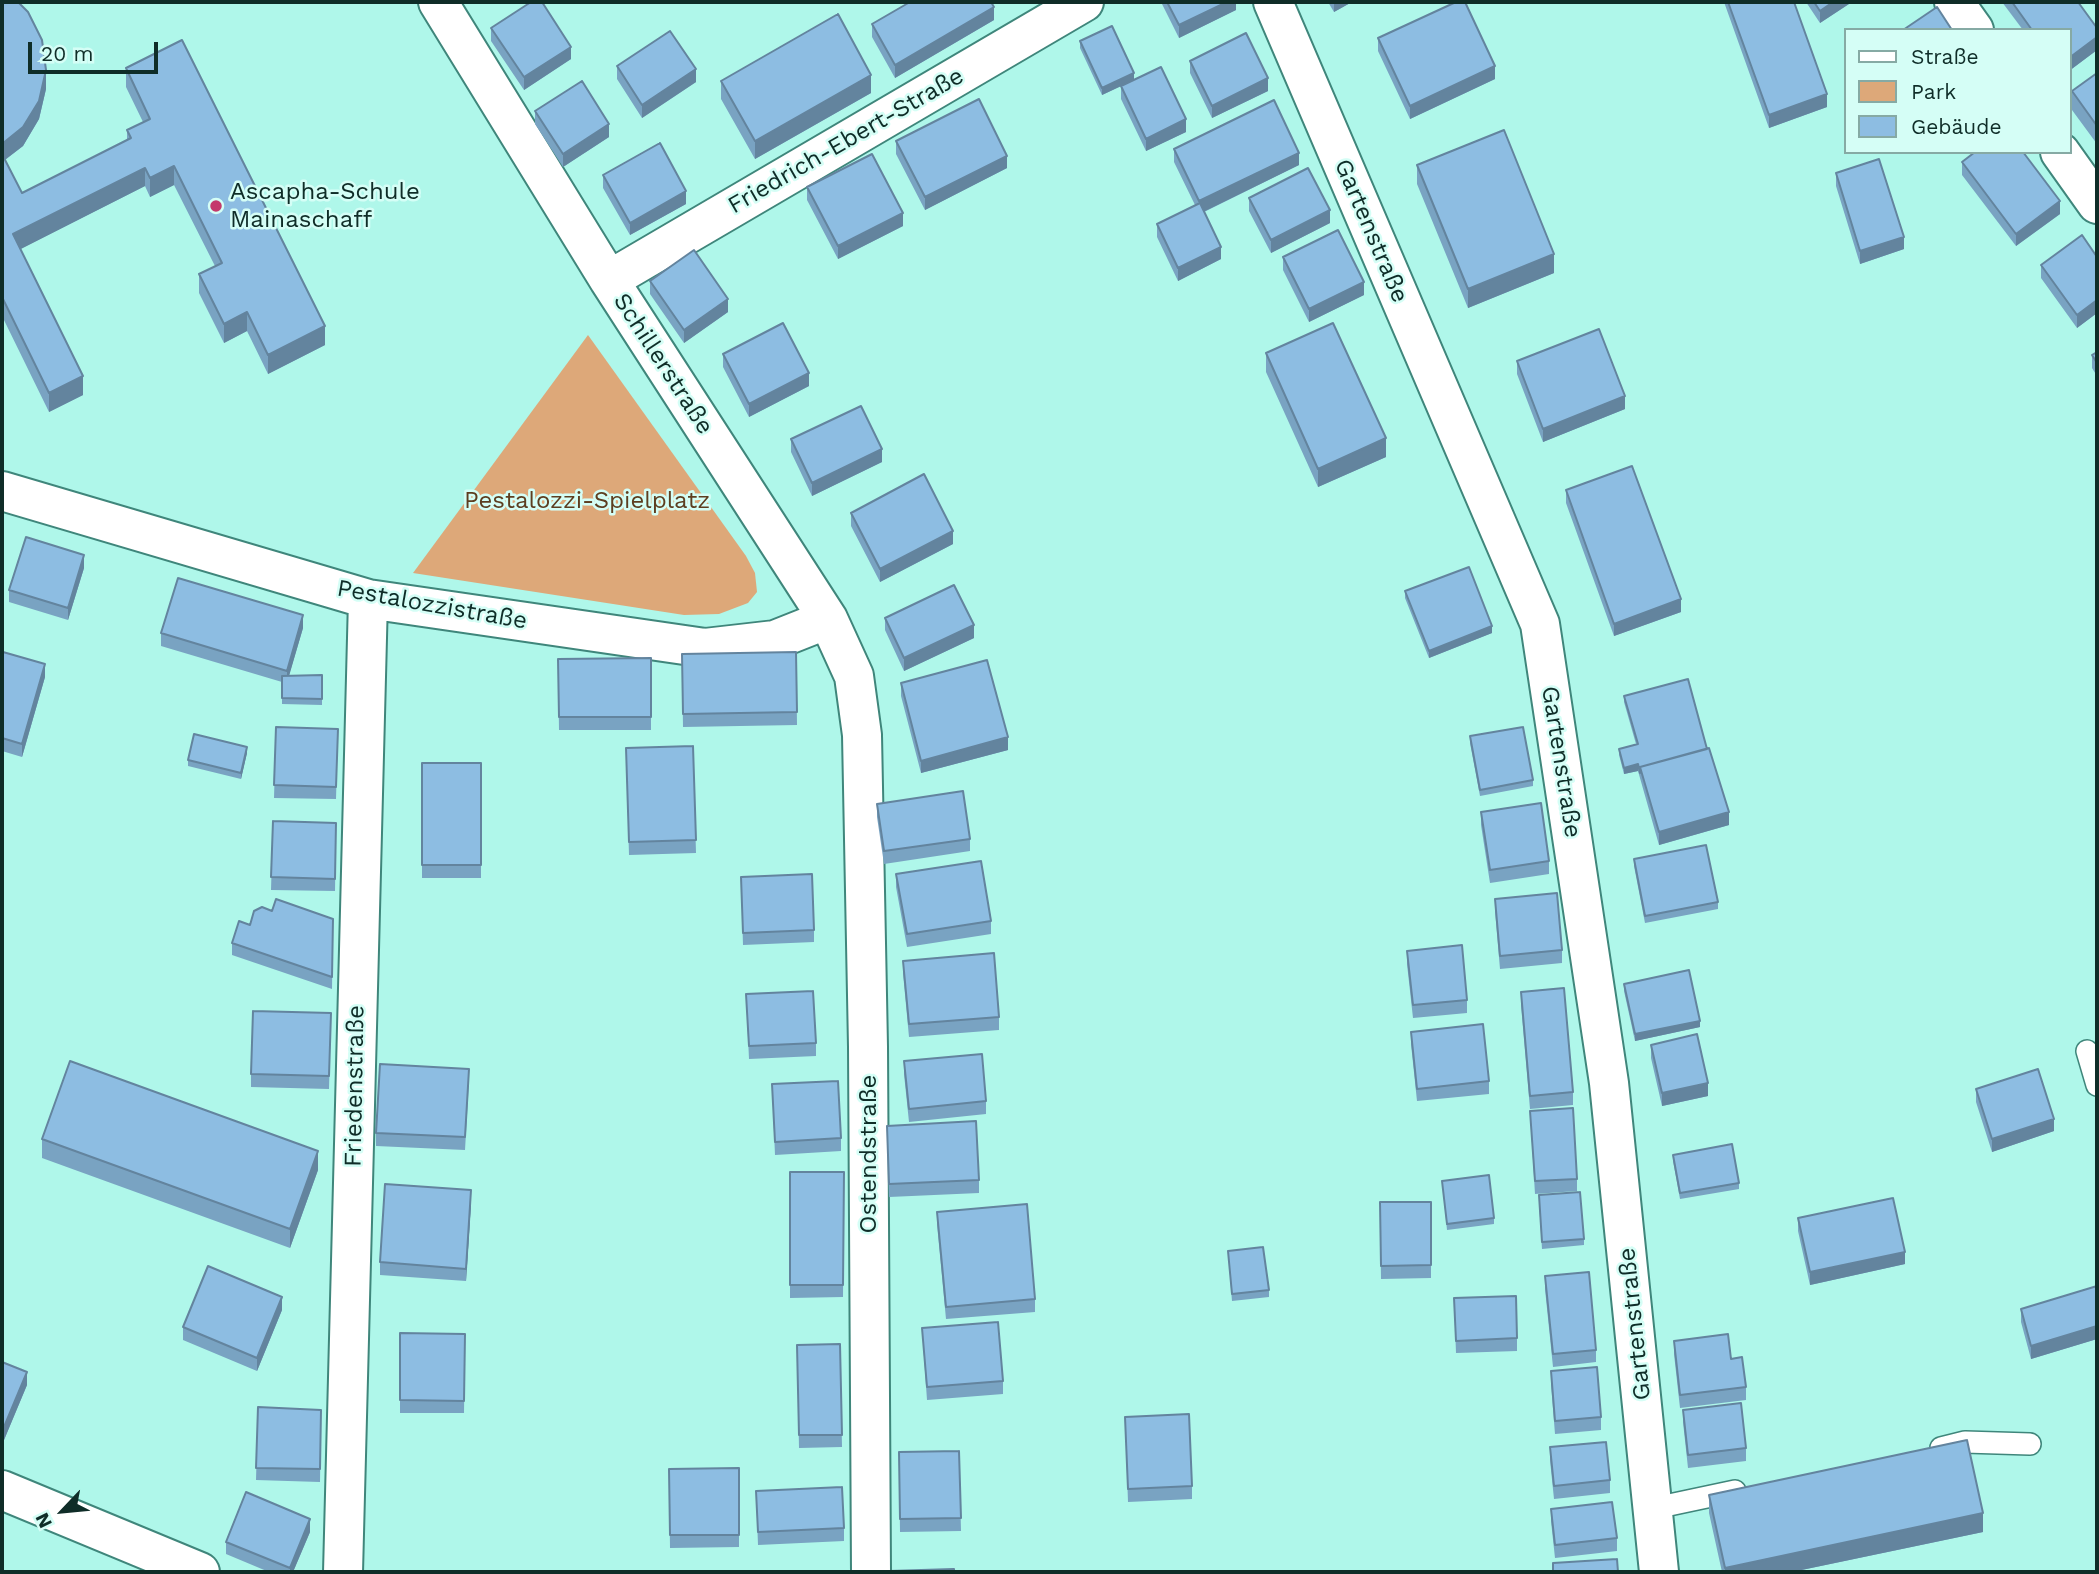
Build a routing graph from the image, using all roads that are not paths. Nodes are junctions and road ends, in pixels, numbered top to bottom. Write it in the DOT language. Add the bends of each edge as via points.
graph roads {
  1 [pos="438,2"];
  2 [pos="1084,2"];
  3 [pos="1273,2"];
  4 [pos="1954,2"];
  5 [pos="1973,28"];
  6 [pos="2061,154"];
  7 [pos="2097,204"];
  8 [pos="609,280"];
  9 [pos="2,491"];
  10 [pos="368,599"];
  11 [pos="828,619"];
  12 [pos="862,735"];
  13 [pos="2087,1051"];
  14 [pos="2097,1085"];
  15 [pos="2030,1444"];
  16 [pos="1924,1451"];
  17 [pos="1762,1486"];
  18 [pos="2,1490"];
  19 [pos="1655,1508"];
  20 [pos="200,1572"];
  21 [pos="343,1572"];
  22 [pos="871,1572"];
  23 [pos="1660,1572"];
  1 -- 8 [label="street, Schillerstraße"];
  2 -- 8 [label="street, Friedrich-Ebert-Straße"];
  3 -- 19 [label="street, Gartenstraße" via="1540,624 1609,1083"];
  4 -- 5 [label="street"];
  6 -- 7 [label="street"];
  8 -- 11 [label="street, Schillerstraße"];
  9 -- 10 [label="street, Pestalozzistraße"];
  10 -- 11 [label="street, Pestalozzistraße" via="705,648 775,640"];
  10 -- 21 [label="street, Friedenstraße"];
  11 -- 12 [label="street, Schillerstraße" via="854,676"];
  12 -- 22 [label="street, Ostendstraße"];
  13 -- 14 [label="lane"];
  15 -- 16 [label="lane" via="1965,1443"];
  17 -- 19 [label="lane"];
  18 -- 20 [label="street"];
  19 -- 23 [label="street, Gartenstraße"];
}
